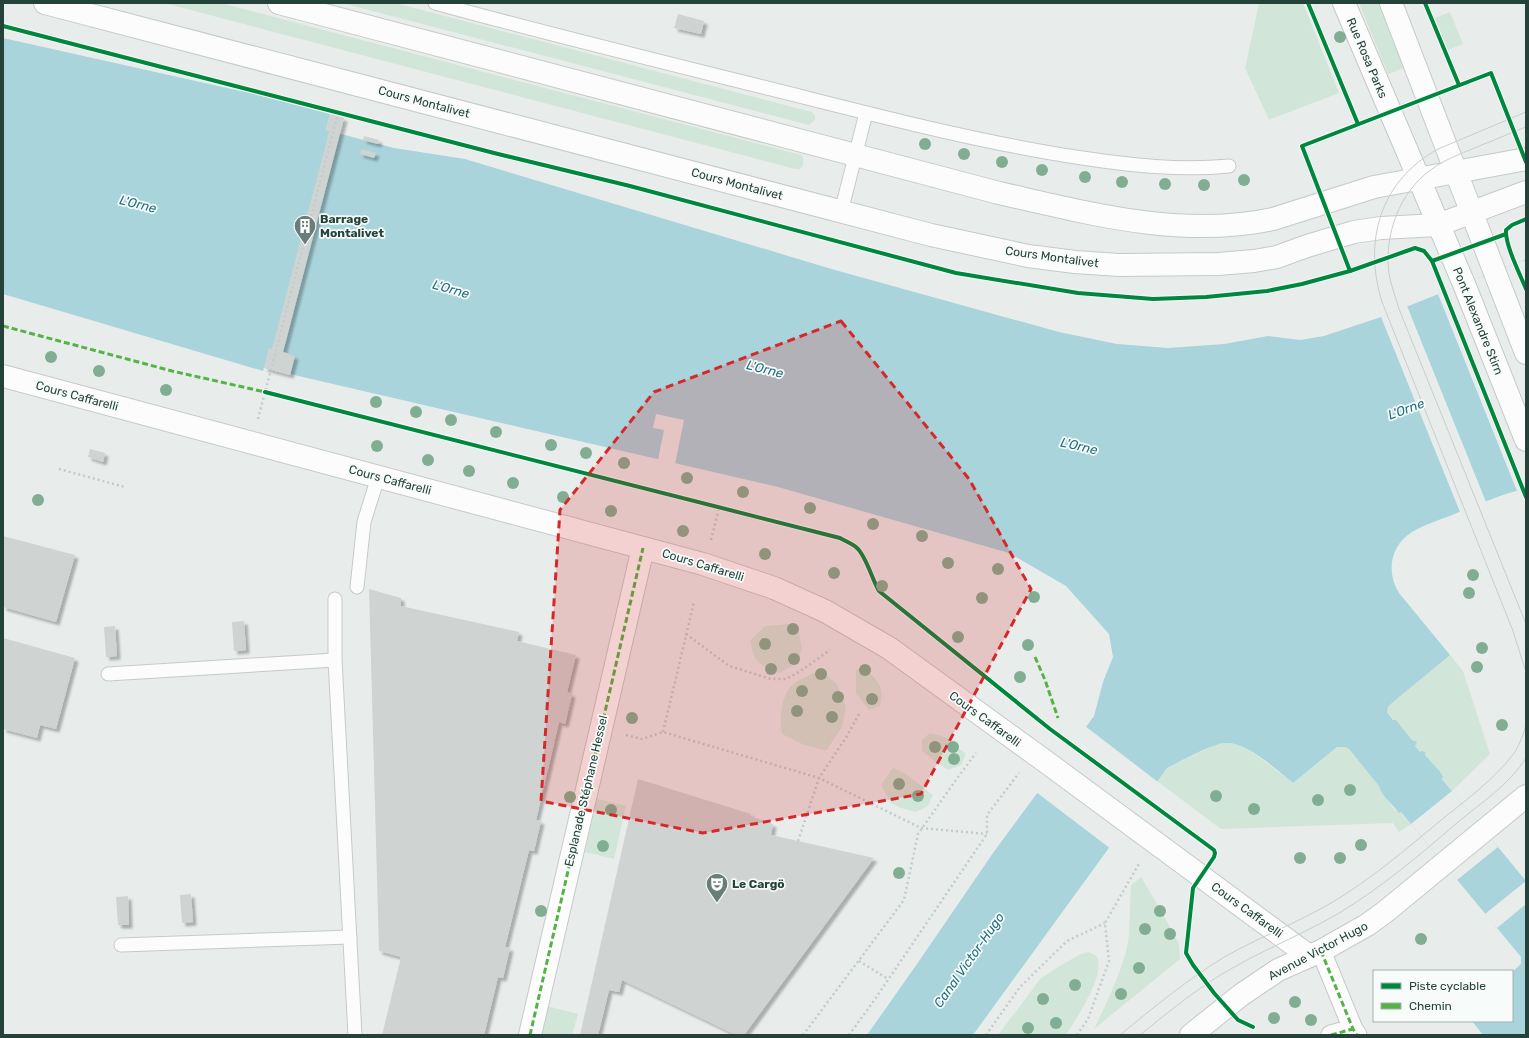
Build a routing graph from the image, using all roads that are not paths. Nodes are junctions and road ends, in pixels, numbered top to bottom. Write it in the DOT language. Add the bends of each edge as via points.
graph roads {
  1 [pos="45,3"];
  2 [pos="279,3"];
  3 [pos="435,3"];
  4 [pos="1344,3"];
  5 [pos="1391,3"];
  6 [pos="866,113"];
  7 [pos="856,155"];
  8 [pos="1526,159"];
  9 [pos="1229,166"];
  10 [pos="1456,172"];
  11 [pos="1419,179"];
  12 [pos="1526,192"];
  13 [pos="841,212"];
  14 [pos="1472,213"];
  15 [pos="1438,225"];
  16 [pos="1526,353"];
  17 [pos="3,376"];
  18 [pos="1526,440"];
  19 [pos="378,477"];
  20 [pos="643,548"];
  21 [pos="357,587"];
  22 [pos="335,599"];
  23 [pos="335,660"];
  24 [pos="108,674"];
  25 [pos="1526,796"];
  26 [pos="350,937"];
  27 [pos="121,945"];
  28 [pos="1315,954"];
  29 [pos="1355,1032"];
  30 [pos="355,1035"];
  31 [pos="530,1035"];
  32 [pos="1190,1035"];
  33 [pos="1331,1035"];
  1 -- 13 [label="main road, Cours Montalivet"];
  2 -- 7 [label="main road"];
  3 -- 6 [label="lane"];
  4 -- 11 [label="main road, Rue Rosa Parks"];
  5 -- 10 [label="main road"];
  6 -- 7 [label="lane"];
  6 -- 9 [label="lane" via="988,141 1133,165 1211,168"];
  7 -- 11 [label="main road" via="999,193 1117,219 1186,226 1256,223 1374,187"];
  7 -- 13 [label="lane"];
  8 -- 10 [label="main road"];
  10 -- 11 [label="main road"];
  10 -- 14 [label="main road"];
  11 -- 15 [label="main road, Pont Alexandre Stirn"];
  12 -- 14 [label="main road, Cours Montalivet"];
  13 -- 15 [label="main road, Cours Montalivet" via="1028,256 1119,265 1254,261 1277,257 1354,232"];
  14 -- 15 [label="main road, Cours Montalivet"];
  14 -- 16 [label="main road"];
  15 -- 18 [label="main road, Pont Alexandre Stirn"];
  17 -- 19 [label="main road, Cours Caffarelli"];
  19 -- 20 [label="main road, Cours Caffarelli"];
  19 -- 21 [label="lane" via="364,522"];
  20 -- 28 [label="main road, Cours Caffarelli" via="704,564 774,588 825,611 889,648 1142,833"];
  20 -- 31 [label="main road, Esplanade Stéphane Hessel"];
  22 -- 23 [label="lane"];
  23 -- 24 [label="lane"];
  23 -- 26 [label="lane"];
  25 -- 28 [label="main road, Avenue Victor Hugo" via="1367,926"];
  26 -- 27 [label="lane"];
  26 -- 30 [label="lane"];
  28 -- 29 [label="street"];
  28 -- 32 [label="main road, Avenue Victor Hugo" via="1278,970"];
  29 -- 33 [label="street"];
}
